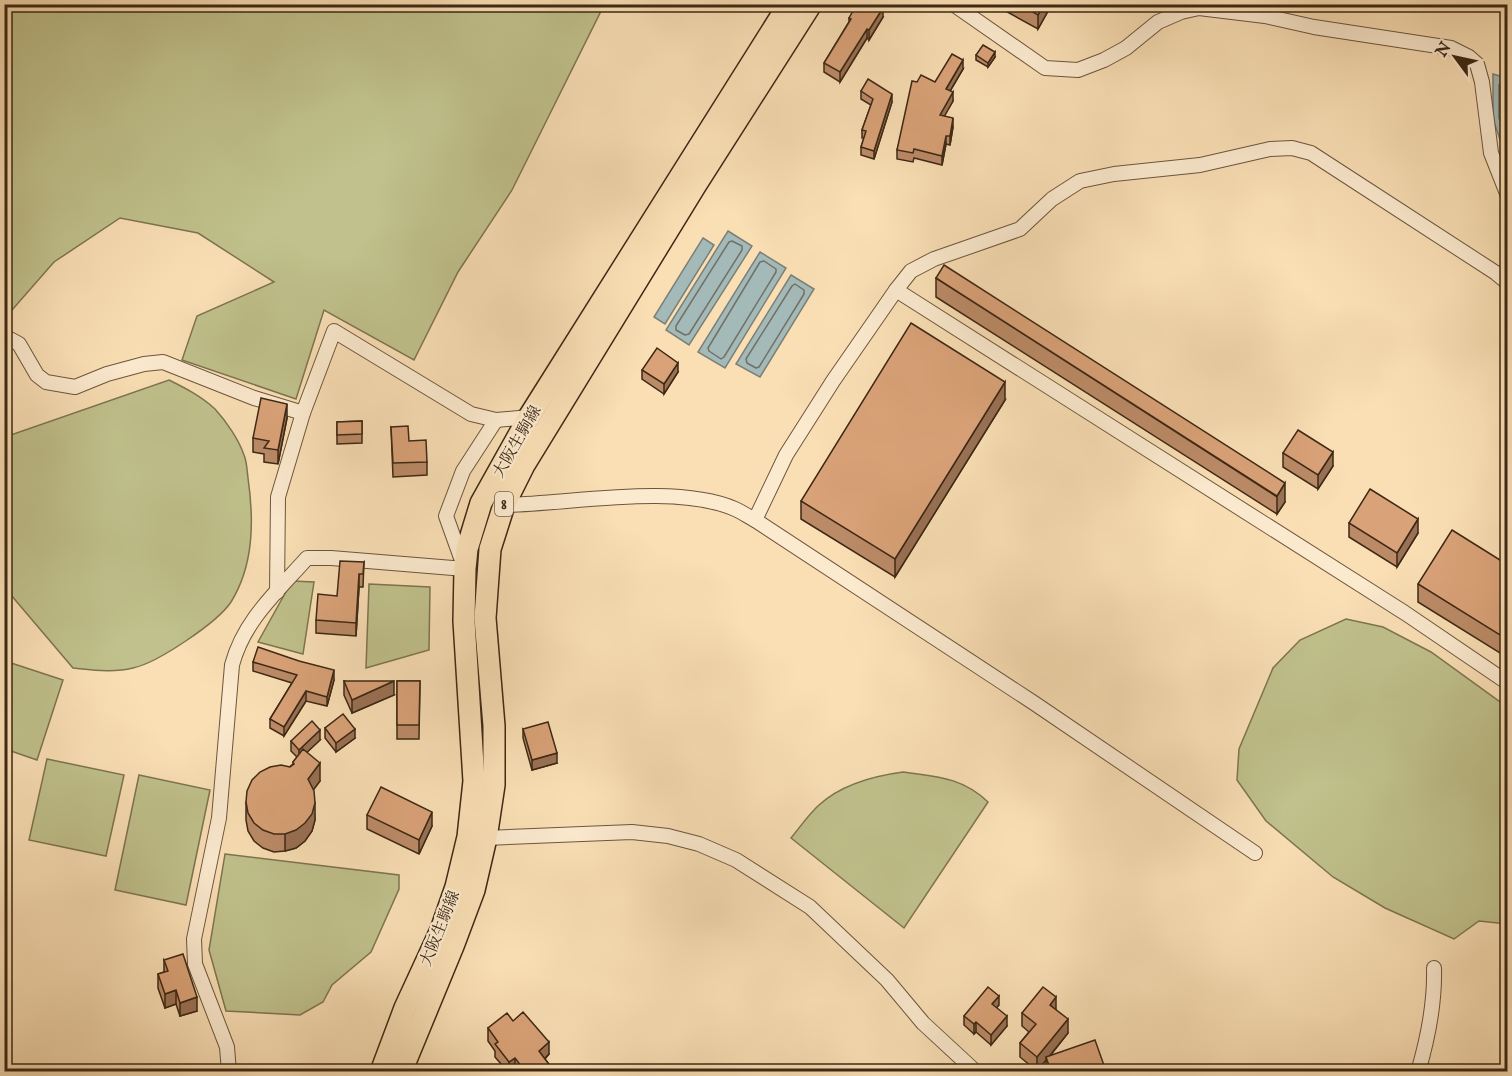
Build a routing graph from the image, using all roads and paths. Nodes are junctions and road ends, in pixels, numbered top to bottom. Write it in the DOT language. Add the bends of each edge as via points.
graph roads {
  1 [pos="789,4"];
  2 [pos="811,4"];
  3 [pos="953,4"];
  4 [pos="1508,196"];
  5 [pos="1508,283"];
  6 [pos="896,290"];
  7 [pos="4,336"];
  8 [pos="303,412"];
  9 [pos="529,417"];
  10 [pos="496,420"];
  11 [pos="504,505"];
  12 [pos="755,520"];
  13 [pos="465,569"];
  14 [pos="277,592"];
  15 [pos="1508,683"];
  16 [pos="486,838"];
  17 [pos="1255,853"];
  18 [pos="1434,968"];
  19 [pos="229,1071"];
  20 [pos="381,1071"];
  21 [pos="401,1071"];
  22 [pos="976,1071"];
  23 [pos="1418,1071"];
  1 -- 9 [label="main road, 大阪生駒線 / 8"];
  2 -- 11 [label="main road, 大阪生駒線 / 8" via="694,186 524,465"];
  3 -- 4 [label="street" via="1045,68 1077,70 1104,60 1158,22 1199,8 1451,48 1477,64 1491,153"];
  5 -- 6 [label="street" via="1311,153 1292,148 1080,181 1052,199 1020,229 934,259 911,271"];
  6 -- 12 [label="street" via="786,455"];
  6 -- 15 [label="street" via="1405,613"];
  7 -- 8 [label="street" via="19,344 37,375 46,382 75,387 107,374 163,363"];
  8 -- 10 [label="street" via="334,331 471,414"];
  8 -- 14 [label="street" via="278,496"];
  9 -- 10 [label="street"];
  9 -- 13 [label="main road, 大阪生駒線 / 8" via="481,503"];
  10 -- 13 [label="street" via="463,471 446,516"];
  11 -- 12 [label="street" via="663,496 734,508"];
  11 -- 16 [label="main road, 大阪生駒線 / 8" via="489,549 485,618 494,726 494,785"];
  12 -- 17 [label="street"];
  13 -- 14 [label="street" via="307,558"];
  13 -- 20 [label="main road, 大阪生駒線 / 8" via="464,621 474,781 468,837 441,930"];
  14 -- 19 [label="street" via="253,618 232,665 219,818 195,939 195,964 227,1047"];
  16 -- 21 [label="main road, 大阪生駒線 / 8" via="474,890"];
  16 -- 22 [label="street" via="632,832 699,844 736,860 810,907 887,980 923,1023"];
  18 -- 23 [label="street" via="1427,1043"];
}
